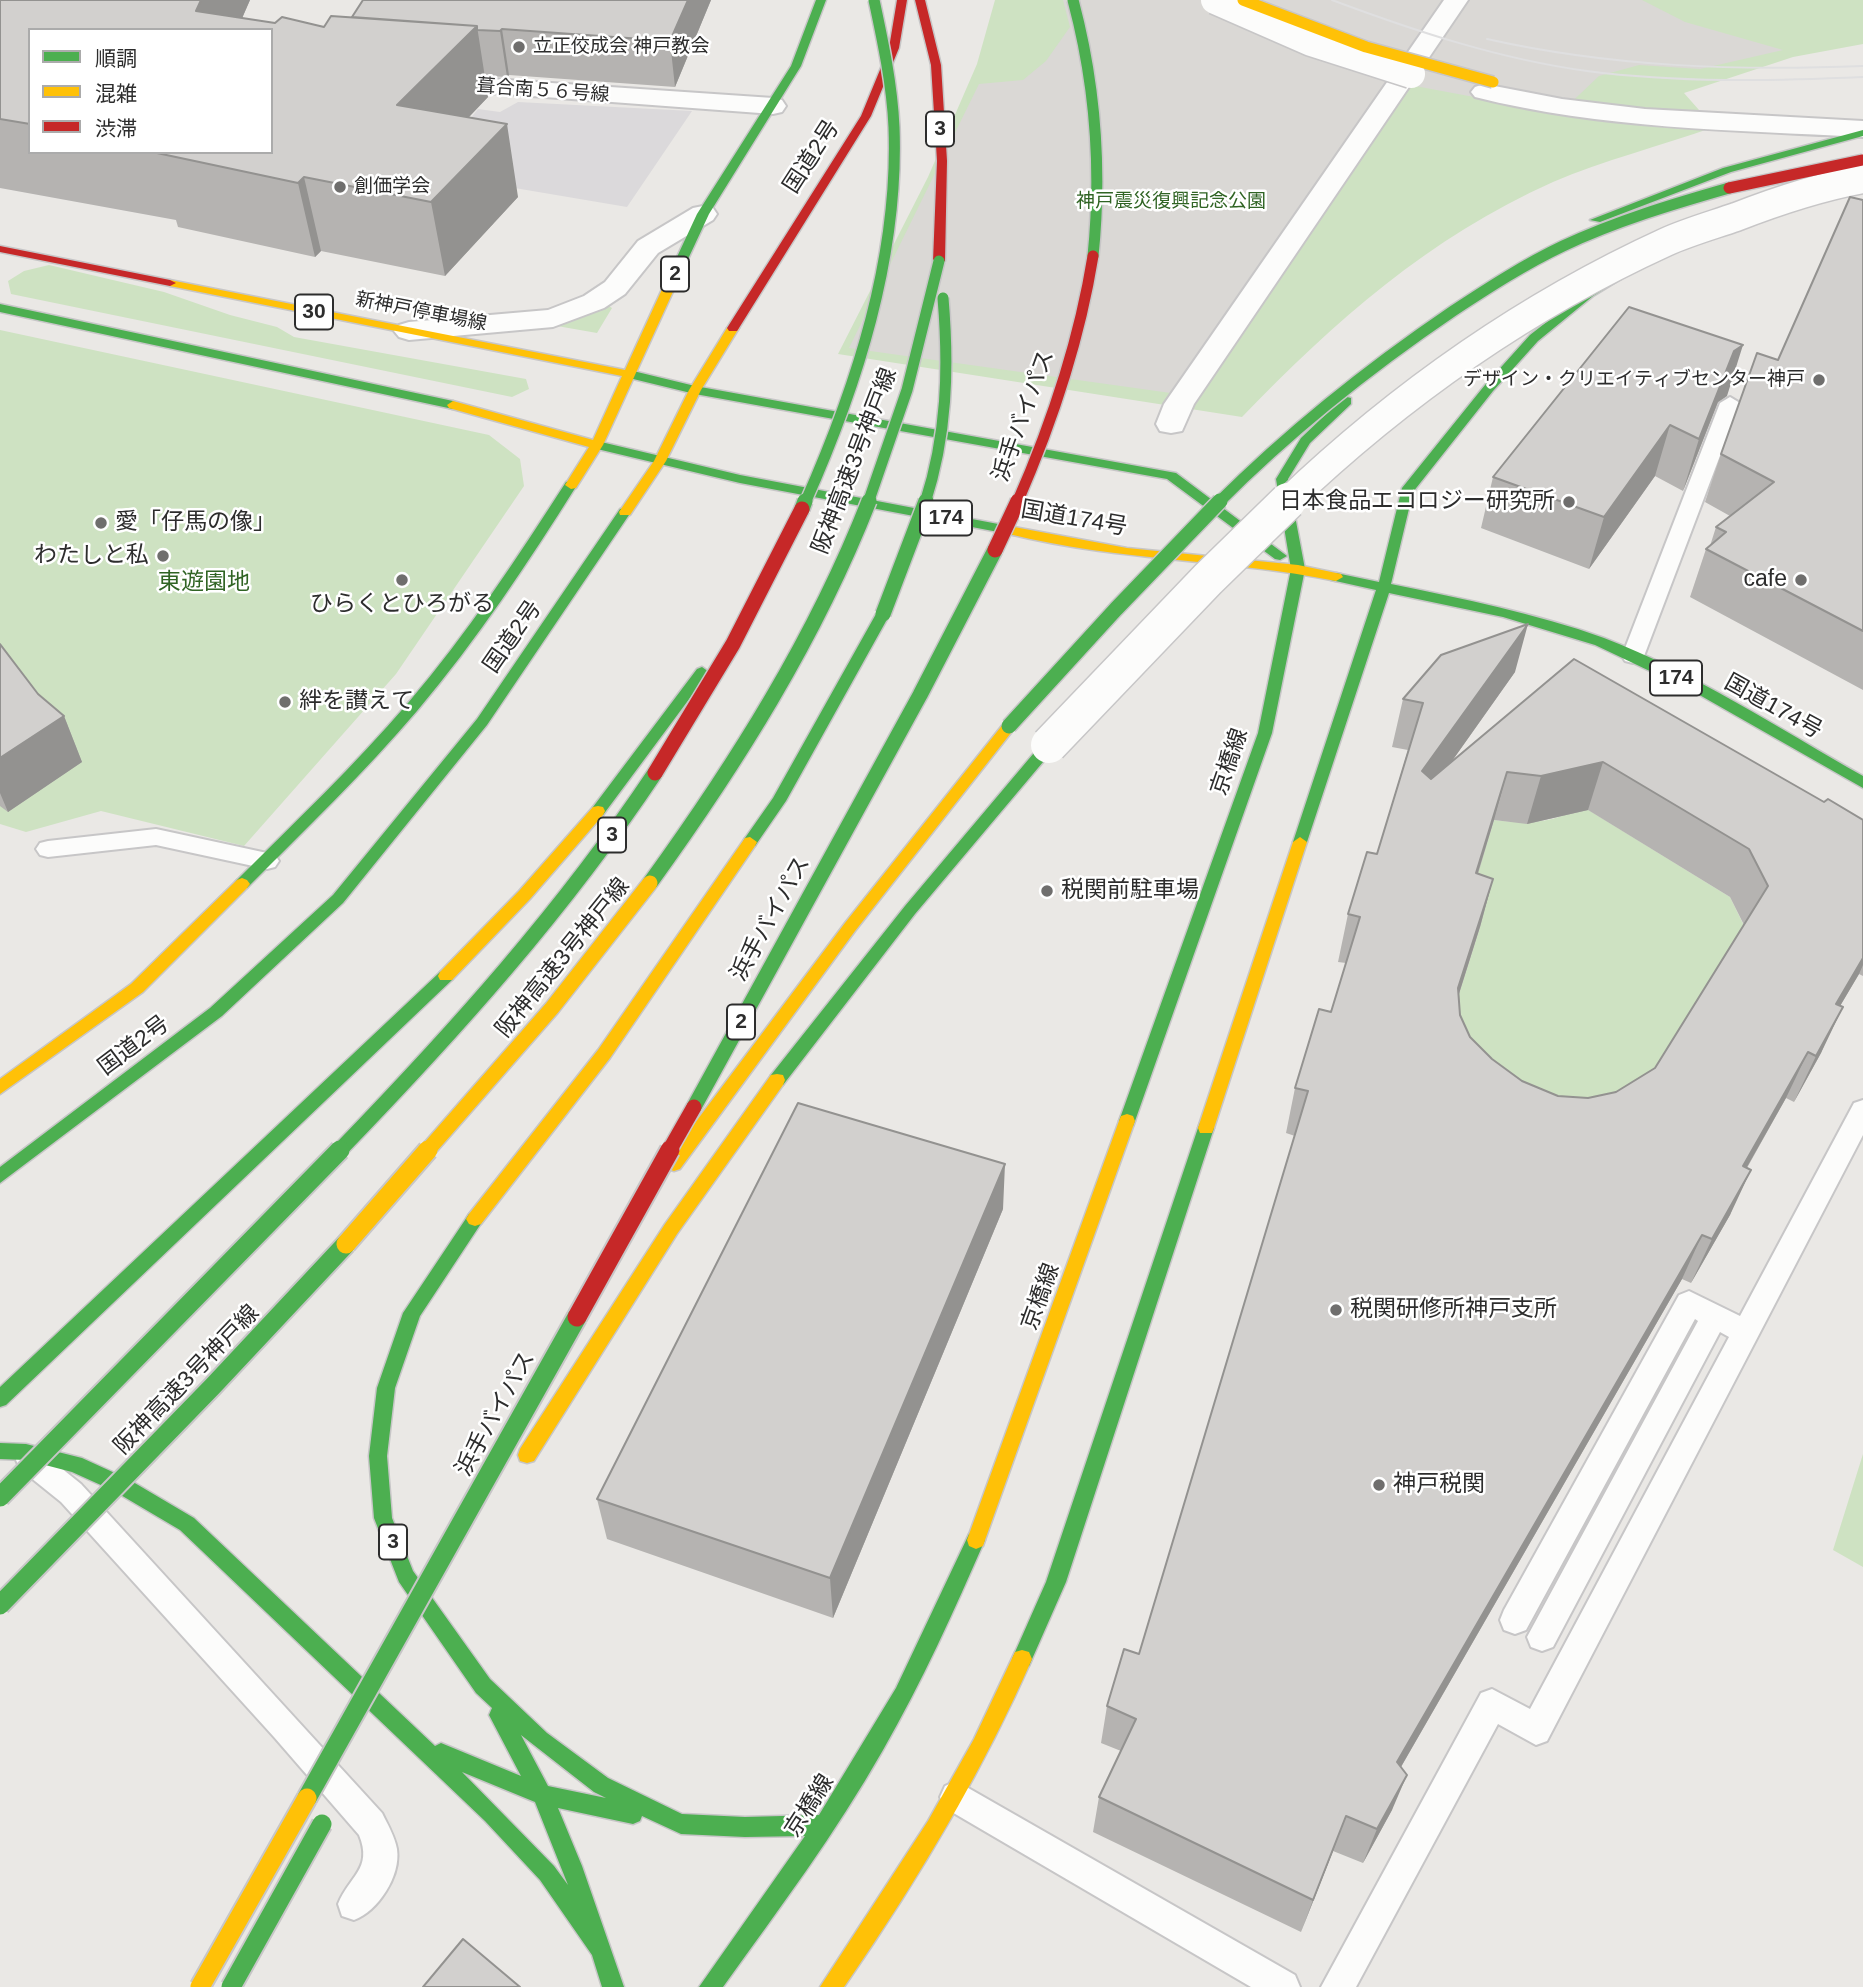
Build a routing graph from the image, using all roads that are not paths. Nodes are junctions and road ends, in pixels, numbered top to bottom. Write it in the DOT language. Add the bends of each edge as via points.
graph roads {
  1 [pos="821,0"];
  2 [pos="874,0"];
  3 [pos="902,0"];
  4 [pos="920,0"];
  5 [pos="1073,0"];
  6 [pos="1215,0"];
  7 [pos="1243,0"];
  8 [pos="1456,0"];
  9 [pos="409,82"];
  10 [pos="1493,82"];
  11 [pos="773,106"];
  12 [pos="1863,118"];
  13 [pos="1863,131"];
  14 [pos="1863,160"];
  15 [pos="1863,180"];
  16 [pos="703,214"];
  17 [pos="0,249"];
  18 [pos="939,261"];
  19 [pos="0,309"];
  20 [pos="409,331"];
  21 [pos="629,374"];
  22 [pos="695,390"];
  23 [pos="1730,403"];
  24 [pos="1171,424"];
  25 [pos="1062,439"];
  26 [pos="597,445"];
  27 [pos="660,461"];
  28 [pos="1050,475"];
  29 [pos="1033,513"];
  30 [pos="1016,550"];
  31 [pos="1298,569"];
  32 [pos="769,579"];
  33 [pos="1384,587"];
  34 [pos="1633,656"];
  35 [pos="1048,745"];
  36 [pos="1863,783"];
  37 [pos="48,849"];
  38 [pos="267,861"];
  39 [pos="780,994"];
  40 [pos="0,1088"];
  41 [pos="1863,1110"];
  42 [pos="680,1176"];
  43 [pos="0,1177"];
  44 [pos="627,1228"];
  45 [pos="647,1236"];
  46 [pos="1715,1316"];
  47 [pos="1746,1332"];
  48 [pos="0,1399"];
  49 [pos="9,1451"];
  50 [pos="0,1497"];
  51 [pos="447,1600"];
  52 [pos="5,1611"];
  53 [pos="1515,1620"];
  54 [pos="426,1636"];
  55 [pos="1542,1637"];
  56 [pos="483,1686"];
  57 [pos="393,1697"];
  58 [pos="379,1721"];
  59 [pos="423,1745"];
  60 [pos="352,1769"];
  61 [pos="542,1795"];
  62 [pos="956,1797"];
  63 [pos="681,1824"];
  64 [pos="826,1825"];
  65 [pos="354,1905"];
  66 [pos="601,1952"];
  67 [pos="200,1987"];
  68 [pos="232,1987"];
  69 [pos="613,1987"];
  70 [pos="710,1987"];
  71 [pos="831,1987"];
  72 [pos="1283,1987"];
  73 [pos="1338,1987"];
  1 -- 11 [label="main road, 国道2号 / 2" via="796,66"];
  2 -- 32 [label="main road, 阪神高速3号神戸線 / 3, bridge" via="890,83 895,159 885,259 866,344 844,407 816,482"];
  3 -- 22 [label="main road, 国道2号" via="894,48 866,116"];
  4 -- 18 [label="main road, 阪神高速3号神戸線 / 3" via="936,65 942,161"];
  5 -- 44 [label="main road, 浜手バイパス / 2, bridge" via="1087,38 1100,132 1098,236 1073,351 1030,473 965,611"];
  6 -- 13 [label="street, bridge" via="1355,58 1484,92 1645,117"];
  7 -- 10 [label="main road, bridge" via="1363,48"];
  8 -- 24 [label="street" via="1178,404"];
  9 -- 11 [label="street, 葺合南５６号線"];
  10 -- 12 [label="street" via="1646,105"];
  11 -- 16 [label="main road, 国道2号 / 2"];
  13 -- 31 [label="main road" via="1726,168 1593,221 1537,254 1425,335 1305,441 1282,479"];
  14 -- 44 [label="main road, bridge" via="1690,200 1572,242 1464,302 1349,384 1178,542 1009,726 857,917"];
  15 -- 33 [label="main road" via="1723,226 1620,275 1561,315 1489,388 1406,491"];
  15 -- 35 [label="street, bridge" via="1738,213 1674,236 1613,264 1503,330 1375,427 1296,495 1137,650"];
  16 -- 20 [label="street" via="648,247 615,288 594,302 553,318"];
  16 -- 21 [label="main road, 国道2号 / 2"];
  17 -- 20 [label="main road, 新神戸停車場線 / 30"];
  18 -- 52 [label="main road, 阪神高速3号神戸線 / 3, bridge" via="920,350 872,495 793,661 700,815 584,972 497,1075"];
  18 -- 56 [label="main road, 3, bridge" via="948,354 943,430 924,512 883,614 779,802 604,1054 461,1236 412,1313 386,1388 378,1456 383,1518 406,1576"];
  19 -- 26 [label="main road" via="434,400"];
  20 -- 21 [label="main road, 新神戸停車場線 / 30"];
  21 -- 22 [label="main road, 国道174号 / 174"];
  21 -- 26 [label="main road, 国道2号 / 2"];
  22 -- 27 [label="main road, 国道2号"];
  22 -- 31 [label="main road, 国道174号 / 174" via="1171,476"];
  23 -- 34 [label="lane"];
  25 -- 28 [label="main road, 浜手バイパス"];
  26 -- 27 [label="main road, 国道174号 / 174"];
  26 -- 38 [label="main road, 国道2号 / 2" via="530,549 436,678"];
  27 -- 31 [label="main road, 国道174号 / 174" via="1127,552"];
  27 -- 43 [label="main road, 国道2号" via="482,722 338,899 216,1012"];
  29 -- 30 [label="main road, 浜手バイパス"];
  31 -- 33 [label="main road, 国道174号 / 174"];
  31 -- 64 [label="main road, 京橋線" via="1265,733 988,1513 928,1648"];
  32 -- 48 [label="main road, 3, bridge" via="617,787 490,932"];
  32 -- 50 [label="main road, 阪神高速3号神戸線 / 3, bridge" via="639,798 517,959 411,1076"];
  33 -- 34 [label="main road, 国道174号 / 174" via="1538,622"];
  33 -- 62 [label="main road" via="1056,1582"];
  34 -- 36 [label="main road, 国道174号 / 174"];
  35 -- 45 [label="main road, 浜手バイパス" via="886,937 793,1058 692,1199 524,1461"];
  37 -- 38 [label="lane" via="156,837"];
  38 -- 40 [label="main road, 国道2号 / 2" via="137,988"];
  39 -- 42 [label="main road, 浜手バイパス / 2"];
  41 -- 47 [label="lane"];
  44 -- 67 [label="main road, 浜手バイパス / 2, bridge"];
  46 -- 47 [label="lane"];
  46 -- 53 [label="lane" via="1689,1303"];
  46 -- 55 [label="lane"];
  47 -- 73 [label="lane" via="1536,1730 1492,1704"];
  49 -- 59 [label="main road" via="80,1464 187,1524"];
  49 -- 65 [label="lane" via="71,1493 371,1824 381,1849 377,1875"];
  51 -- 54 [label="main road"];
  56 -- 61 [label="main road"];
  56 -- 63 [label="main road, 3" via="540,1740 601,1785"];
  57 -- 58 [label="main road"];
  59 -- 61 [label="main road"];
  59 -- 66 [label="main road" via="547,1873"];
  60 -- 68 [label="main road, bridge"];
  61 -- 63 [label="main road"];
  61 -- 66 [label="main road"];
  62 -- 71 [label="main road" via="913,1871"];
  62 -- 72 [label="lane"];
  63 -- 64 [label="main road, 3"];
  64 -- 70 [label="main road, 京橋線"];
  66 -- 69 [label="main road"];
}
